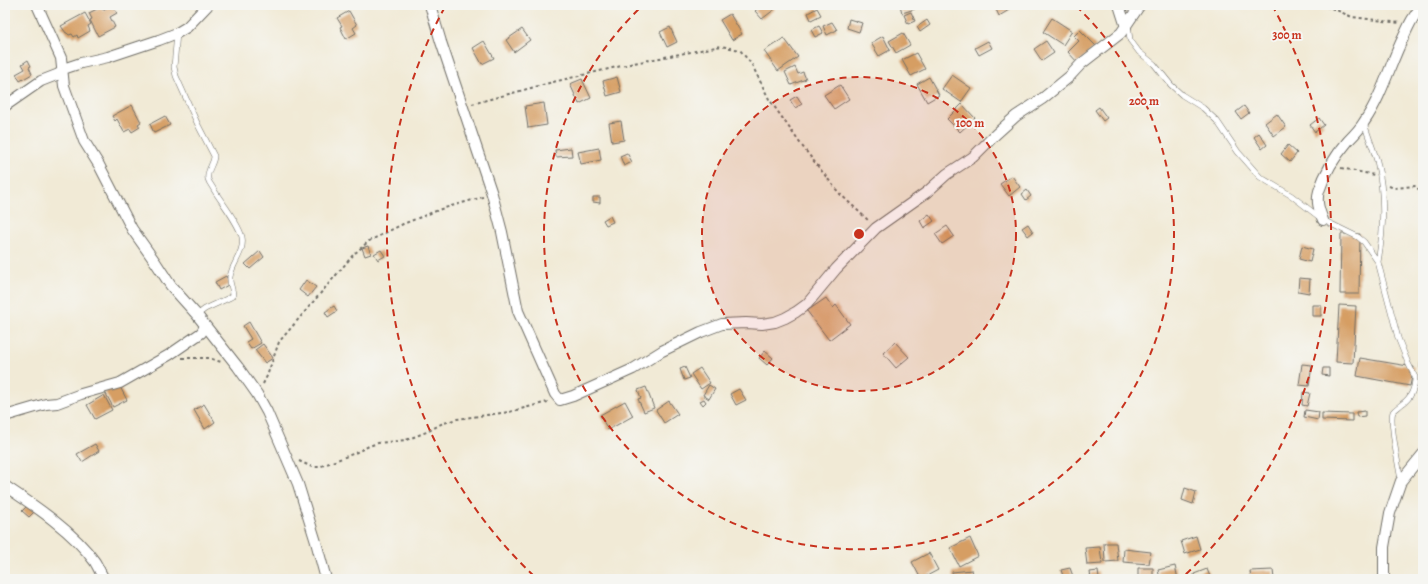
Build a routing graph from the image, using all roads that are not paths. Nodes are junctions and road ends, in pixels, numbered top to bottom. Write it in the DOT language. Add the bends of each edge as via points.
graph roads {
  1 [pos="37,5"];
  2 [pos="208,5"];
  3 [pos="430,5"];
  4 [pos="1119,5"];
  5 [pos="1140,5"];
  6 [pos="1423,5"];
  7 [pos="1127,26"];
  8 [pos="177,33"];
  9 [pos="63,69"];
  10 [pos="5,106"];
  11 [pos="1364,123"];
  12 [pos="1323,220"];
  13 [pos="1378,262"];
  14 [pos="197,315"];
  15 [pos="205,325"];
  16 [pos="5,416"];
  17 [pos="1423,454"];
  18 [pos="1401,481"];
  19 [pos="5,486"];
  20 [pos="104,579"];
  21 [pos="326,579"];
  22 [pos="1384,579"];
  1 -- 9 [label="street" via="61,58"];
  2 -- 8 [label="street" via="187,27"];
  3 -- 7 [label="street" via="492,194 518,311 560,400 633,369 662,351 722,324 762,324 785,318 807,304 836,269 876,228 972,157 996,134 1069,77"];
  4 -- 7 [label="street"];
  5 -- 7 [label="street"];
  6 -- 11 [label="street" via="1409,24"];
  7 -- 12 [label="lane" via="1130,40 1139,52 1154,64 1182,95 1203,108 1217,121 1238,152 1260,177 1292,196"];
  8 -- 9 [label="street" via="108,57"];
  8 -- 14 [label="lane" via="174,67 176,76 214,156 208,178 235,222 242,239 242,246 229,279 233,295"];
  9 -- 10 [label="street" via="59,74 40,81"];
  9 -- 14 [label="street" via="64,86 84,141 129,223 171,286"];
  11 -- 12 [label="street" via="1336,156 1319,190 1317,202"];
  11 -- 13 [label="lane" via="1376,159 1383,199"];
  12 -- 13 [label="lane" via="1358,237"];
  13 -- 18 [label="lane" via="1398,338 1416,377 1412,393 1392,415"];
  14 -- 15 [label="street"];
  15 -- 16 [label="street" via="201,332 169,355 120,383"];
  15 -- 21 [label="street" via="238,367 267,412 304,502"];
  17 -- 18 [label="street"];
  18 -- 22 [label="street" via="1387,528"];
  19 -- 20 [label="street" via="70,534 95,562"];
}
